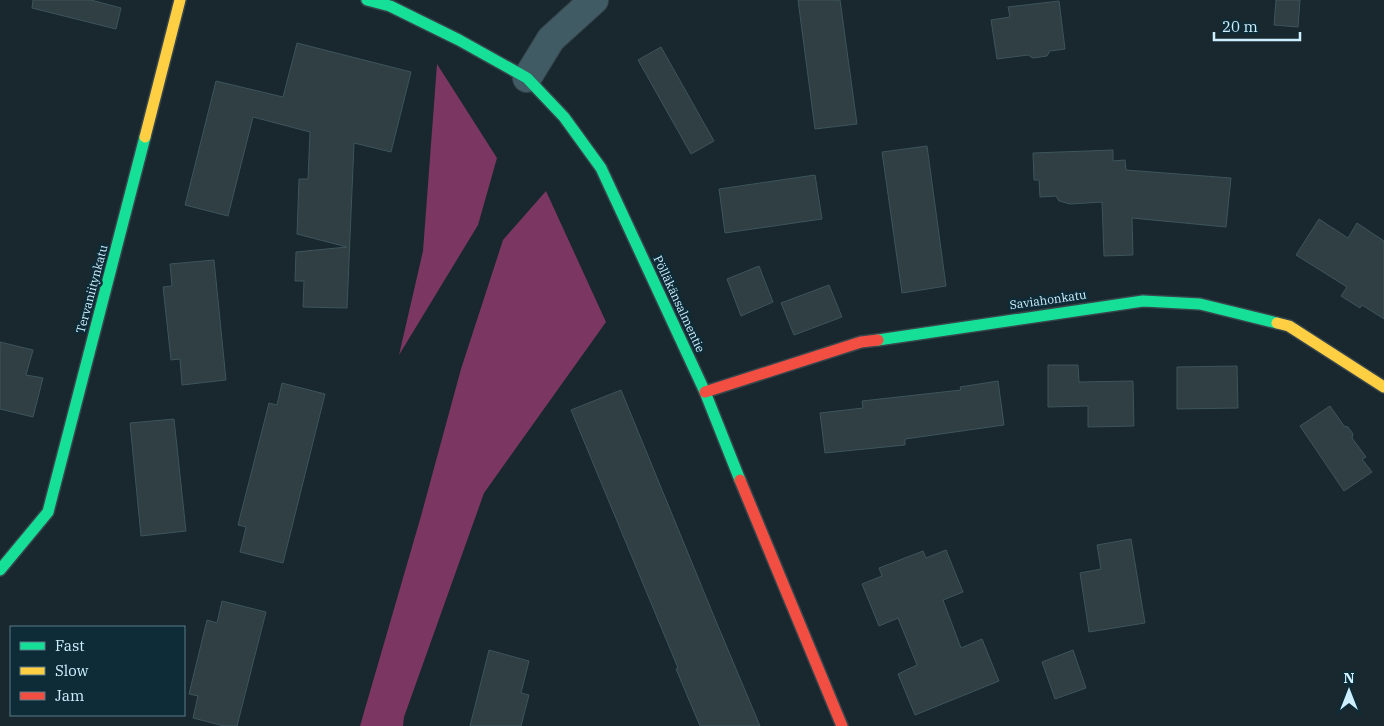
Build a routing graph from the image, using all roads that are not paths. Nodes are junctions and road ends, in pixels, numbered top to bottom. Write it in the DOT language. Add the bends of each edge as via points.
graph roads {
  1 [pos="180,0"];
  2 [pos="367,0"];
  3 [pos="594,0"];
  4 [pos="527,78"];
  5 [pos="1384,387"];
  6 [pos="705,392"];
  7 [pos="0,570"];
  8 [pos="842,726"];
  1 -- 7 [label="street, Tervaniitynkatu" via="48,512"];
  2 -- 4 [label="street, Pölläkänsalmentie" via="390,6"];
  3 -- 4 [label="street" via="551,39"];
  4 -- 6 [label="street, Pölläkänsalmentie" via="564,117 601,168"];
  5 -- 6 [label="street, Saviahonkatu" via="1289,326 1200,304 1143,300 862,342"];
  6 -- 8 [label="street, Pölläkänsalmentie"];
}
